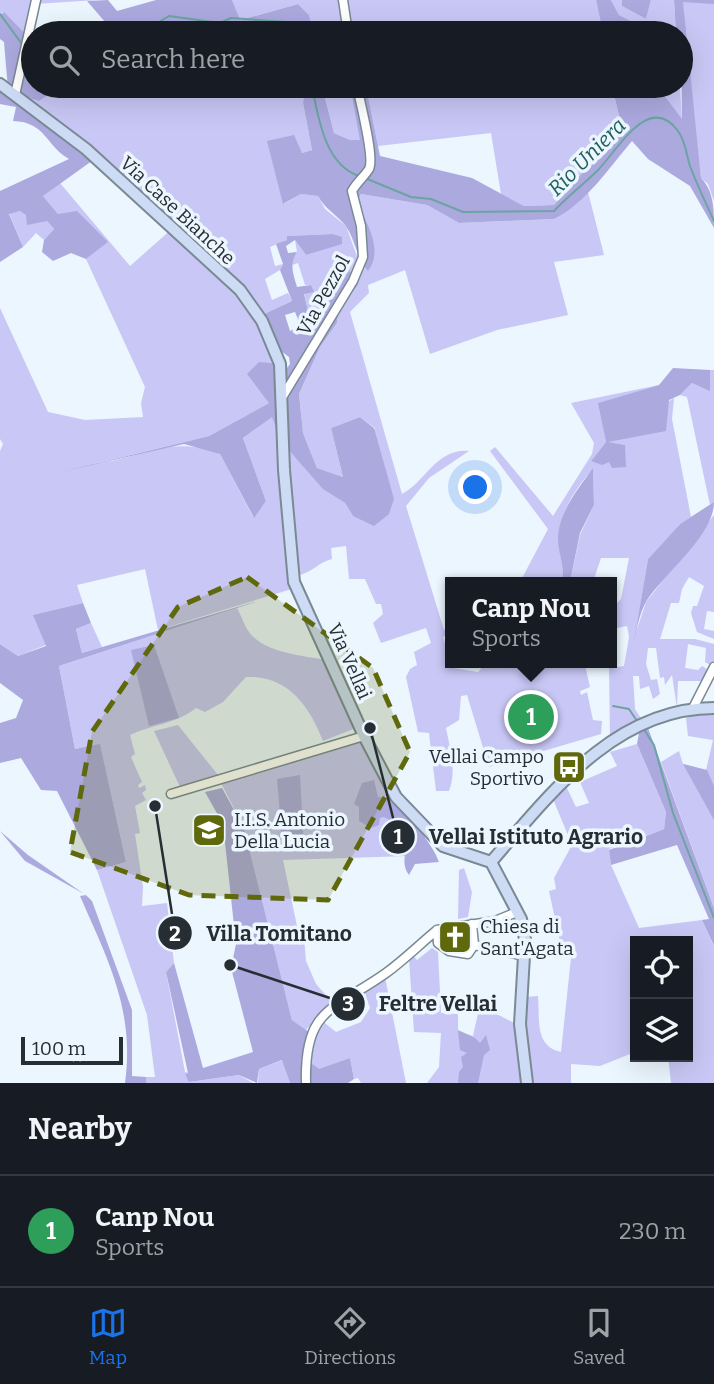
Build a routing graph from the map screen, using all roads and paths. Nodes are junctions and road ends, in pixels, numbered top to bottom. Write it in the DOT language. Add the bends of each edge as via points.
graph roads {
  1 [pos="36,0"];
  2 [pos="342,0"];
  3 [pos="31,21"];
  4 [pos="346,21"];
  5 [pos="21,67"];
  6 [pos="0,84"];
  7 [pos="15,95"];
  8 [pos="359,98"];
  9 [pos="283,396"];
  10 [pos="714,667"];
  11 [pos="693,708"];
  12 [pos="714,708"];
  13 [pos="365,736"];
  14 [pos="171,794"];
  15 [pos="491,862"];
  16 [pos="517,912"];
  17 [pos="472,924"];
  18 [pos="437,930"];
  19 [pos="474,945"];
  20 [pos="524,956"];
  21 [pos="306,1083"];
  22 [pos="527,1083"];
  1 -- 3 [label="street"];
  2 -- 4 [label="street"];
  5 -- 7 [label="street"];
  6 -- 7 [label="street, Via Case Bianche"];
  7 -- 9 [label="street, Via Case Bianche" via="75,138 240,290 272,338 281,364"];
  8 -- 9 [label="street, Via Pezzol" via="373,154 370,168 352,191 363,257"];
  9 -- 13 [label="street, Via Vellai" via="294,582"];
  10 -- 11 [label="street"];
  11 -- 12 [label="street"];
  11 -- 15 [label="street" via="606,744 579,765"];
  13 -- 14 [label="street"];
  13 -- 15 [label="street, Via Vellai" via="396,797 437,840 457,853"];
  15 -- 16 [label="street"];
  16 -- 17 [label="street"];
  16 -- 20 [label="street" via="525,939"];
  17 -- 18 [label="street"];
  17 -- 19 [label="street"];
  18 -- 19 [label="street" via="438,943 449,951 468,954"];
  18 -- 21 [label="street" via="387,972 323,1012 305,1056"];
  19 -- 20 [label="street"];
  20 -- 22 [label="street" via="520,1024"];
}
